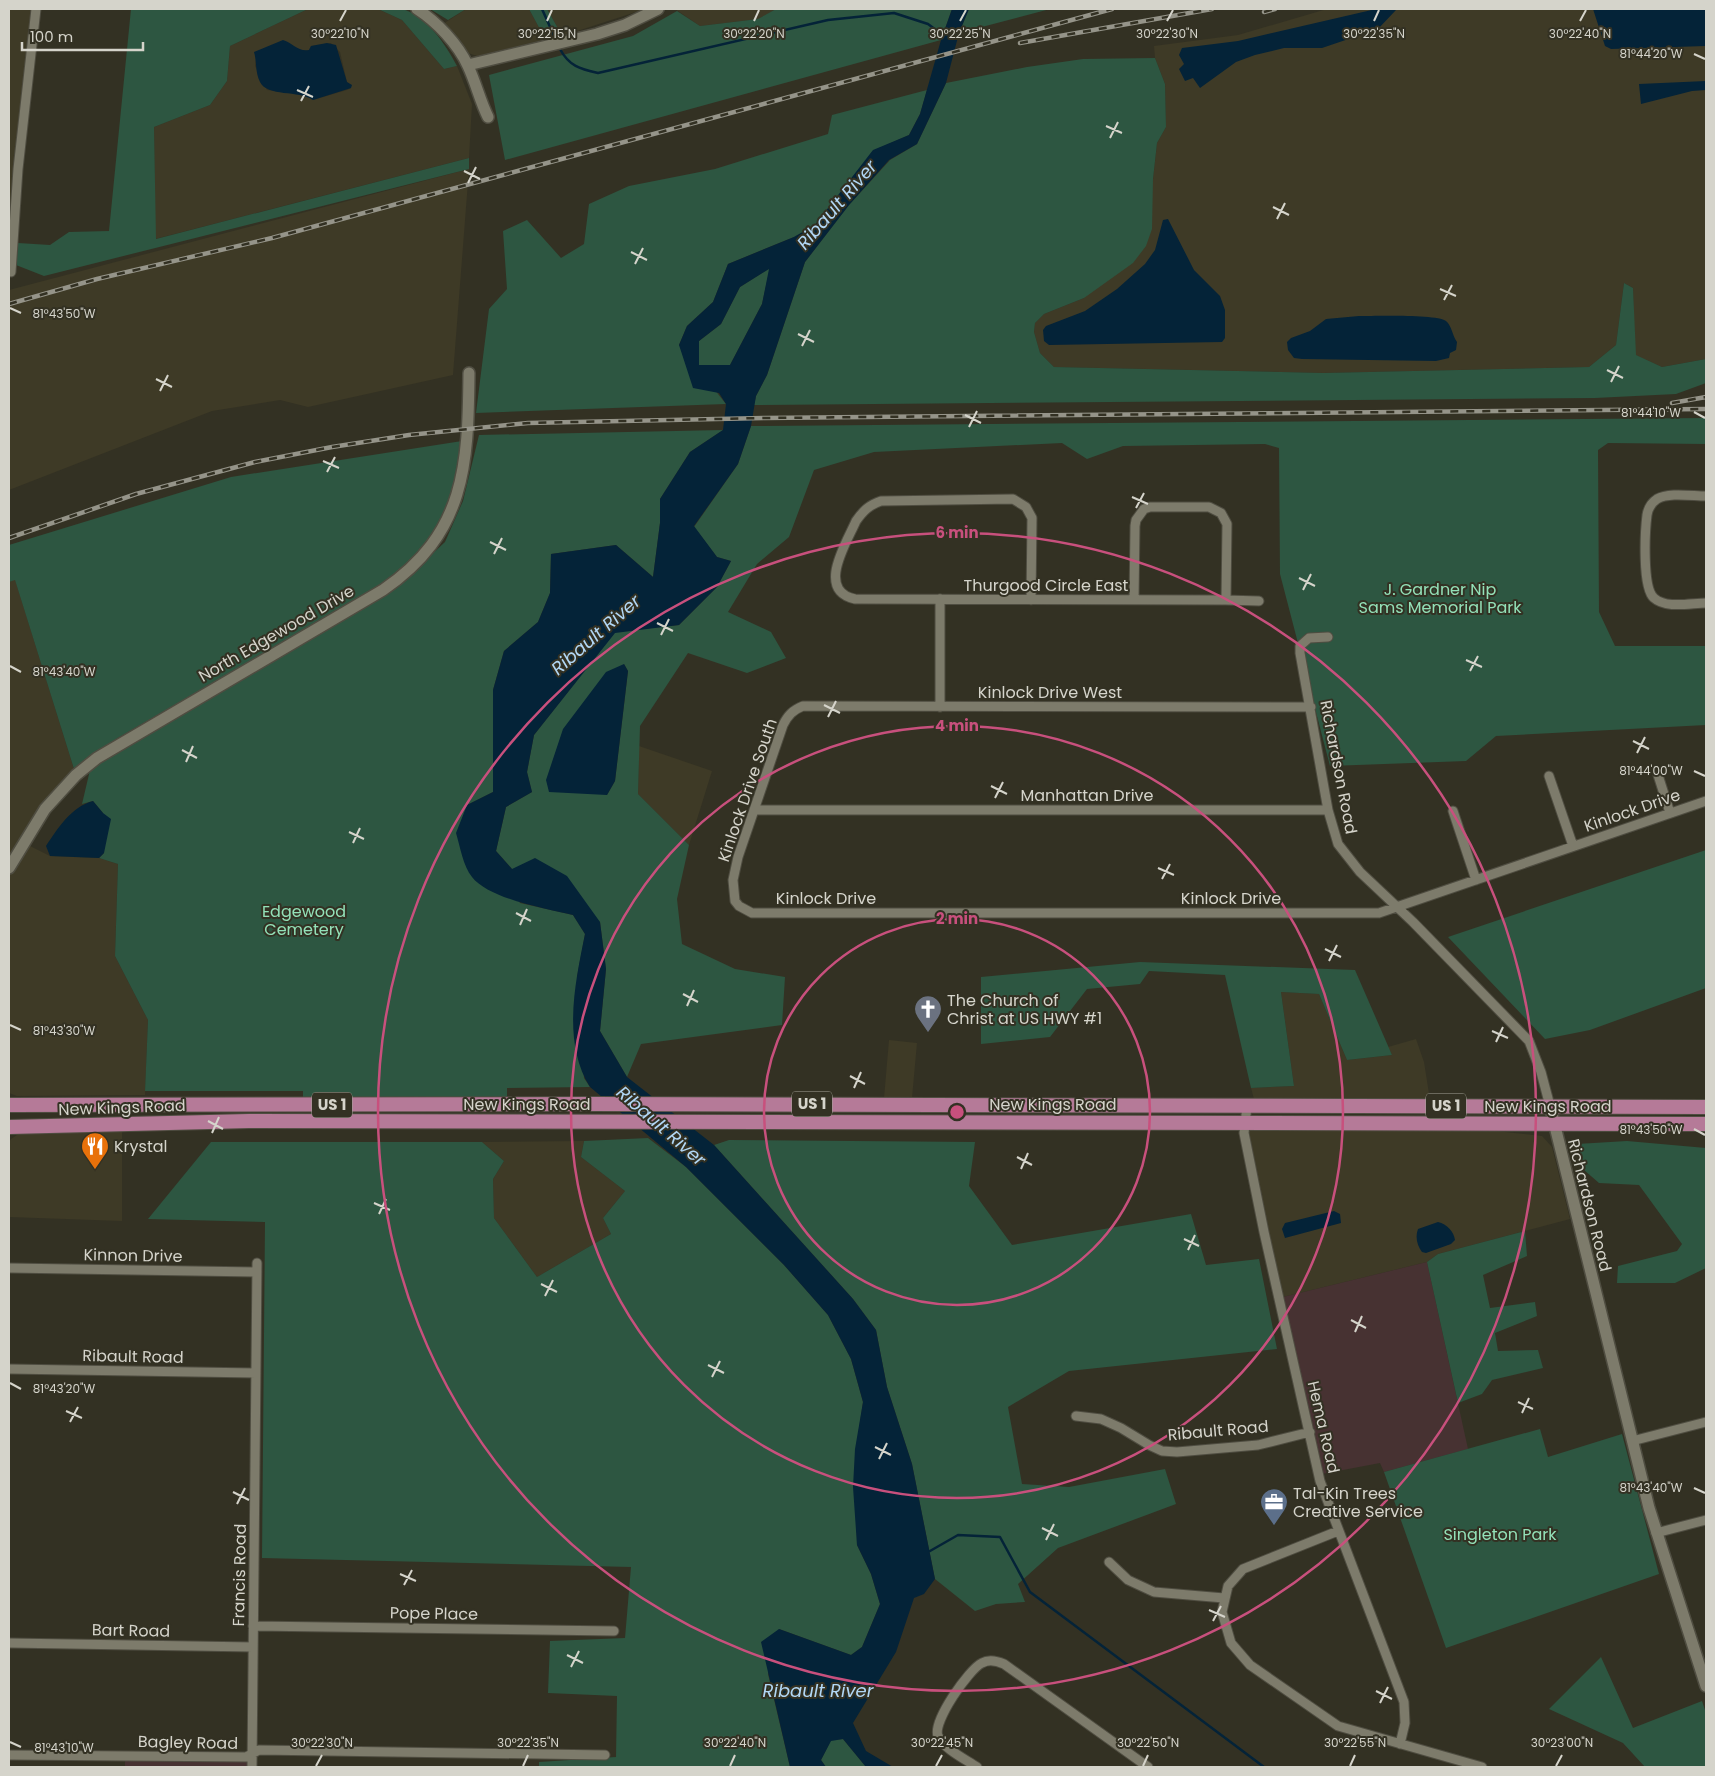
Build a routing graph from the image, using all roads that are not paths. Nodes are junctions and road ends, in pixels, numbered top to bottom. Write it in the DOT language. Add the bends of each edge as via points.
graph roads {
  1 [pos="36,9"];
  2 [pos="417,9"];
  3 [pos="658,9"];
  4 [pos="468,65"];
  5 [pos="488,117"];
  6 [pos="12,272"];
  7 [pos="469,373"];
  8 [pos="1706,496"];
  9 [pos="940,600"];
  10 [pos="1031,600"];
  11 [pos="1134,600"];
  12 [pos="1226,600"];
  13 [pos="1259,601"];
  14 [pos="1706,603"];
  15 [pos="1328,637"];
  16 [pos="940,707"];
  17 [pos="1311,707"];
  18 [pos="791,713"];
  19 [pos="1658,775"];
  20 [pos="1549,776"];
  21 [pos="1706,800"];
  22 [pos="755,810"];
  23 [pos="1328,810"];
  24 [pos="1453,811"];
  25 [pos="1670,813"];
  26 [pos="1573,846"];
  27 [pos="9,868"];
  28 [pos="1476,880"];
  29 [pos="739,906"];
  30 [pos="1397,907"];
  31 [pos="446,1104"];
  32 [pos="9,1105"];
  33 [pos="992,1105"];
  34 [pos="1247,1106"];
  35 [pos="1550,1106"];
  36 [pos="1706,1107"];
  37 [pos="446,1121"];
  38 [pos="992,1122"];
  39 [pos="1246,1122"];
  40 [pos="1554,1124"];
  41 [pos="1706,1124"];
  42 [pos="9,1127"];
  43 [pos="9,1268"];
  44 [pos="257,1268"];
  45 [pos="9,1369"];
  46 [pos="256,1373"];
  47 [pos="1076,1416"];
  48 [pos="1706,1422"];
  49 [pos="1310,1432"];
  50 [pos="1632,1441"];
  51 [pos="1706,1520"];
  52 [pos="1338,1531"];
  53 [pos="1656,1533"];
  54 [pos="1109,1562"];
  55 [pos="1224,1598"];
  56 [pos="253,1626"];
  57 [pos="614,1631"];
  58 [pos="9,1643"];
  59 [pos="253,1647"];
  60 [pos="1702,1660"];
  61 [pos="1706,1686"];
  62 [pos="1400,1744"];
  63 [pos="252,1754"];
  64 [pos="9,1755"];
  65 [pos="605,1755"];
  66 [pos="252,1767"];
  67 [pos="977,1767"];
  68 [pos="1148,1767"];
  69 [pos="1482,1767"];
  1 -- 6 [label="street" via="18,169"];
  2 -- 4 [label="street" via="451,40"];
  3 -- 4 [label="street" via="597,34"];
  4 -- 5 [label="street"];
  7 -- 27 [label="street, North Edgewood Drive" via="468,423 458,493 438,536 414,566 383,590 97,758 76,775 45,809"];
  8 -- 14 [label="street" via="1665,496 1653,502 1647,515 1646,583 1653,598 1666,604"];
  9 -- 10 [label="street, Thurgood Circle East"];
  9 -- 10 [label="street, Thurgood Circle East" via="855,599 837,589 835,570 856,521 868,507 881,501 1013,499 1026,507 1032,518"];
  9 -- 16 [label="street"];
  10 -- 11 [label="street, Thurgood Circle East"];
  11 -- 12 [label="street, Thurgood Circle East"];
  11 -- 12 [label="street" via="1135,526 1140,514 1150,507 1209,506 1220,513 1227,524"];
  12 -- 13 [label="street, Thurgood Circle East"];
  15 -- 17 [label="street, Richardson Road" via="1309,638 1300,646"];
  16 -- 17 [label="street, Kinlock Drive West"];
  16 -- 18 [label="street, Kinlock Drive West" via="803,706"];
  17 -- 23 [label="street, Richardson Road"];
  18 -- 22 [label="street, Kinlock Drive South" via="783,725"];
  19 -- 25 [label="street"];
  20 -- 26 [label="street"];
  21 -- 25 [label="street, Kinlock Drive"];
  22 -- 23 [label="street, Manhattan Drive"];
  22 -- 29 [label="street, Kinlock Drive South" via="733,880 732,891"];
  23 -- 30 [label="street, Richardson Road" via="1344,854"];
  24 -- 28 [label="street"];
  25 -- 26 [label="street, Kinlock Drive"];
  26 -- 28 [label="street, Kinlock Drive"];
  28 -- 30 [label="street, Kinlock Drive"];
  29 -- 30 [label="street, Kinlock Drive" via="752,913 1379,913"];
  30 -- 35 [label="street, Richardson Road" via="1529,1041 1542,1072"];
  31 -- 32 [label="highway, New Kings Road / US 1"];
  31 -- 33 [label="highway, New Kings Road / US 1"];
  31 -- 37 [label="street"];
  33 -- 34 [label="highway, New Kings Road / US 1"];
  33 -- 38 [label="street"];
  34 -- 35 [label="highway, New Kings Road / US 1"];
  34 -- 39 [label="street, Hema Road"];
  35 -- 36 [label="highway, New Kings Road / US 1"];
  35 -- 40 [label="street, Richardson Road"];
  37 -- 38 [label="highway, New Kings Road / US 1"];
  37 -- 42 [label="highway, New Kings Road / US 1" via="249,1121"];
  38 -- 39 [label="highway, New Kings Road / US 1"];
  39 -- 40 [label="highway, New Kings Road / US 1"];
  39 -- 49 [label="street, Hema Road" via="1244,1133 1260,1213"];
  40 -- 41 [label="highway, New Kings Road / US 1"];
  40 -- 50 [label="street, Richardson Road"];
  43 -- 44 [label="street, Kinnon Drive"];
  44 -- 46 [label="street, Francis Road"];
  45 -- 46 [label="street, Ribault Road"];
  46 -- 56 [label="street, Francis Road"];
  47 -- 49 [label="street, Ribault Road" via="1101,1420 1121,1428 1162,1451 1258,1445"];
  48 -- 50 [label="street"];
  49 -- 52 [label="street, Hema Road" via="1320,1481"];
  50 -- 53 [label="street, Richardson Road"];
  51 -- 53 [label="street"];
  52 -- 55 [label="street" via="1243,1568 1228,1586"];
  52 -- 62 [label="street, Hema Road" via="1404,1702 1405,1723"];
  53 -- 60 [label="street, Richardson Road"];
  54 -- 55 [label="street" via="1128,1580 1154,1592"];
  55 -- 62 [label="street" via="1222,1612 1231,1643 1250,1664 1338,1726"];
  56 -- 57 [label="street, Pope Place"];
  56 -- 59 [label="street, Francis Road"];
  58 -- 59 [label="street, Bart Road"];
  59 -- 63 [label="street, Francis Road"];
  60 -- 61 [label="street, Richardson Road"];
  62 -- 69 [label="street"];
  63 -- 64 [label="street, Bagley Road" via="246,1757"];
  63 -- 65 [label="street, Bagley Road" via="259,1750"];
  63 -- 66 [label="street, Francis Road"];
  67 -- 68 [label="street" via="946,1745 938,1736 937,1729 941,1716 976,1666 992,1661 1004,1664"];
}
